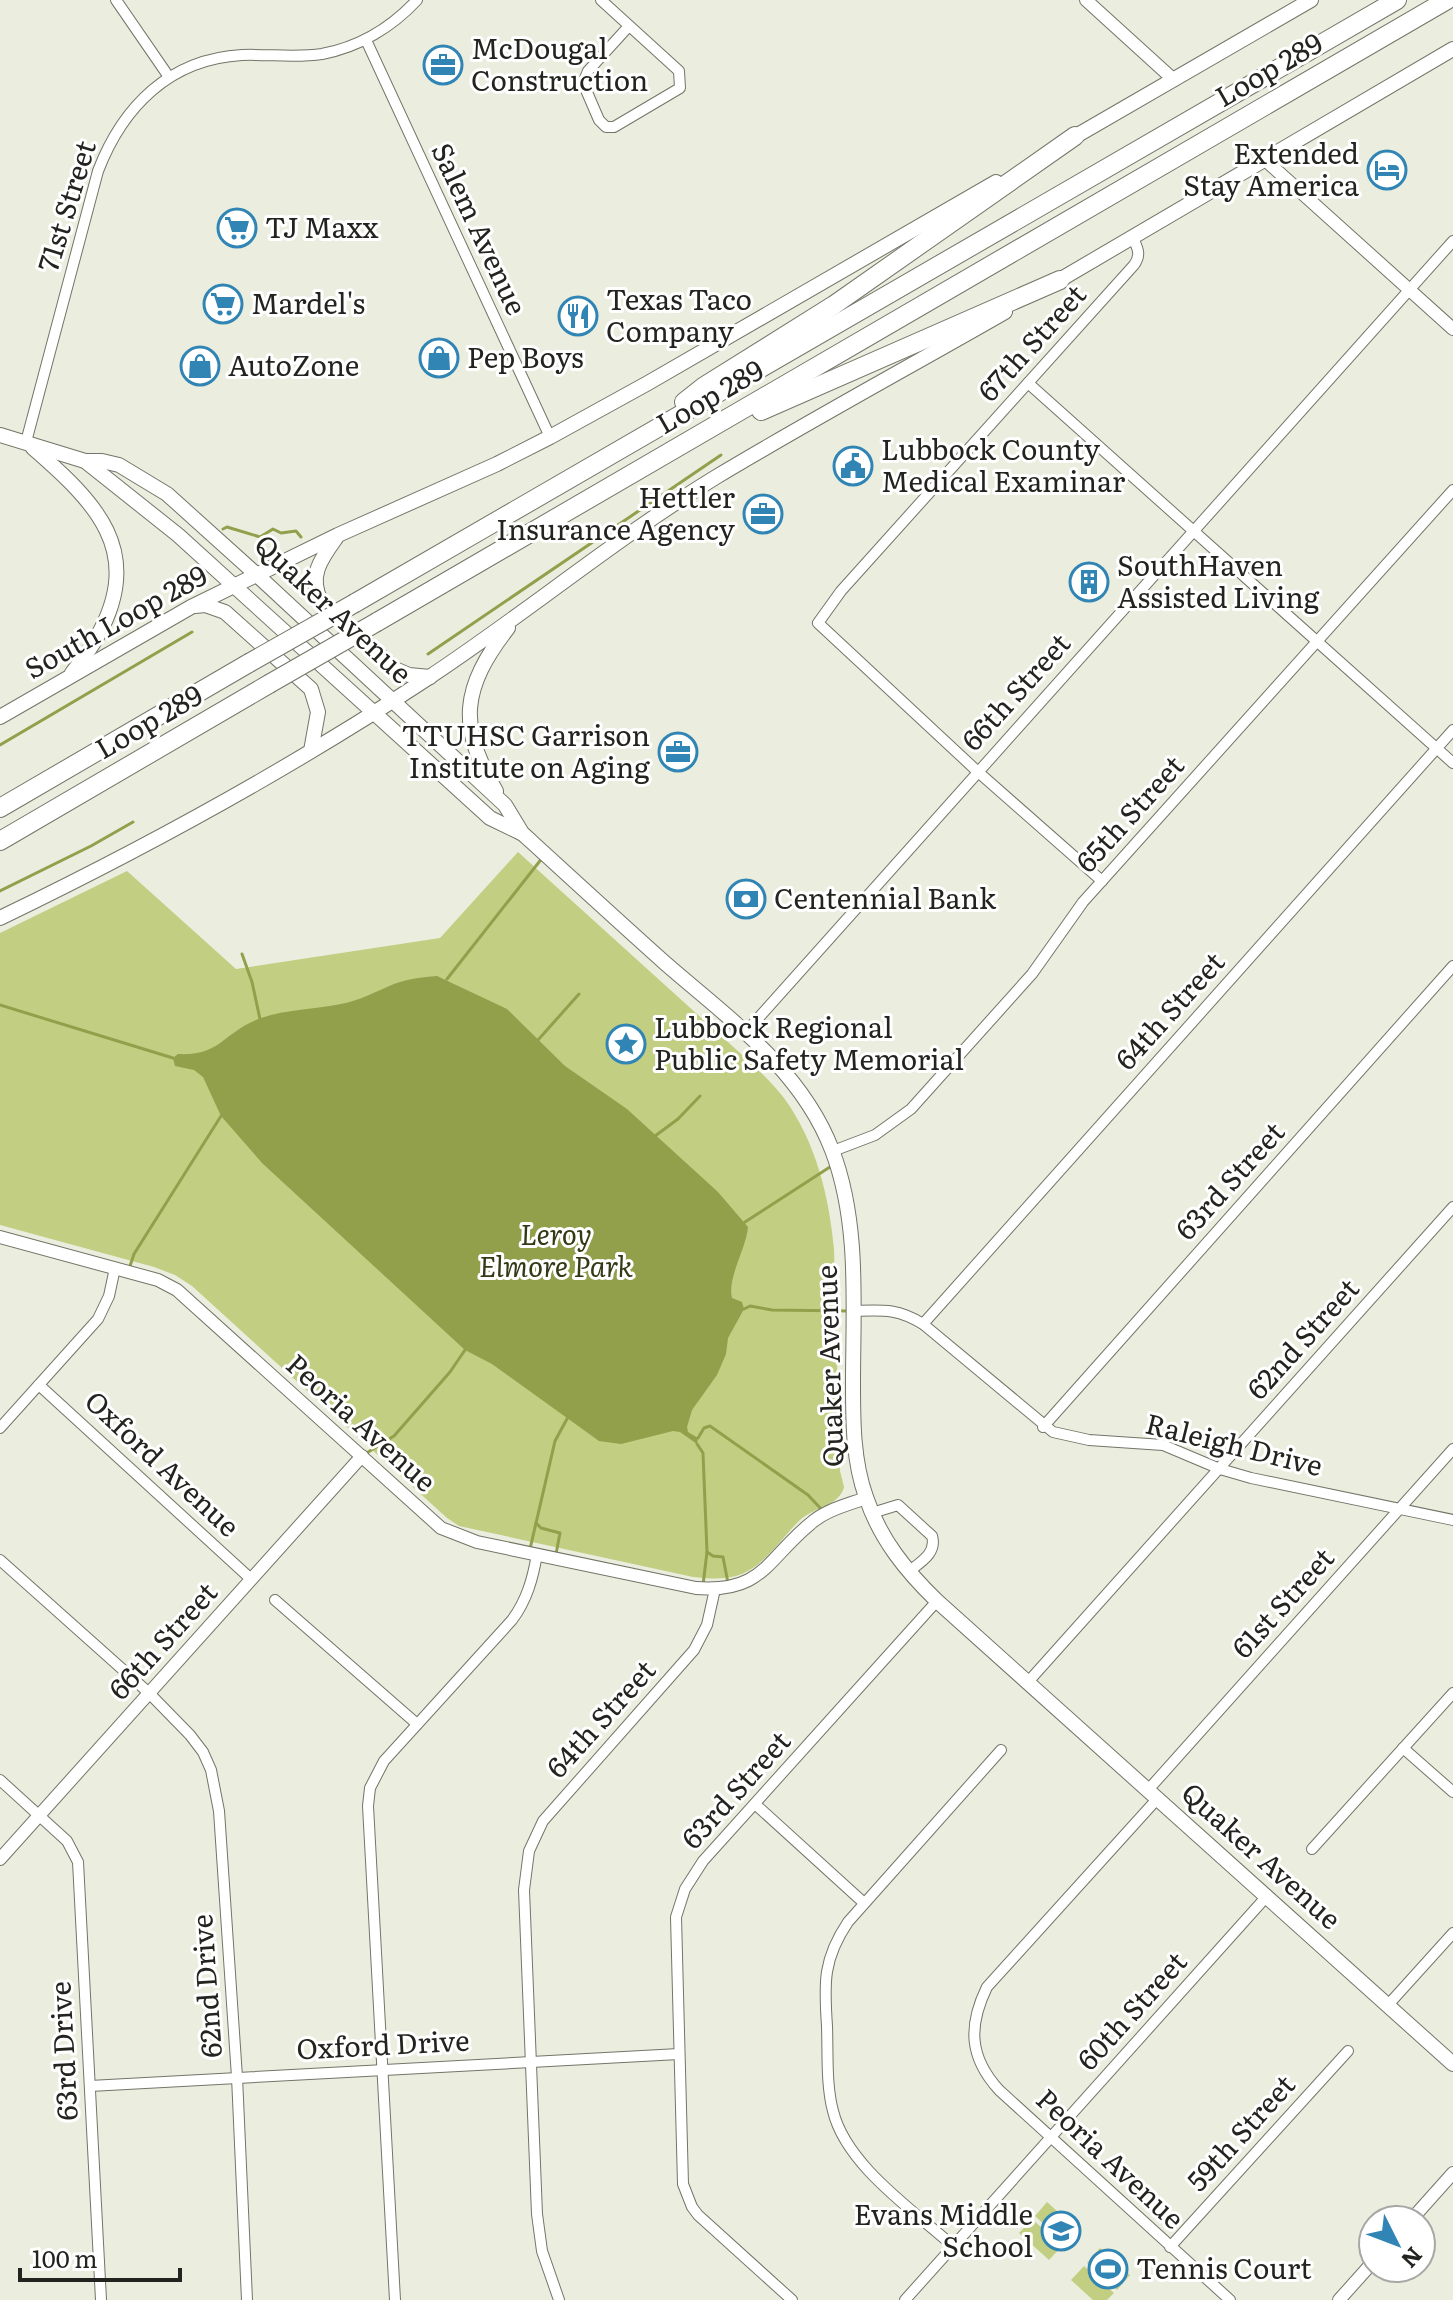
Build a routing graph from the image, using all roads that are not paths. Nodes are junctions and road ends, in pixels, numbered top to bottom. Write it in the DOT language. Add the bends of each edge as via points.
graph roads {
  1 [pos="116,0"];
  2 [pos="417,0"];
  3 [pos="601,0"];
  4 [pos="1086,0"];
  5 [pos="1311,0"];
  6 [pos="1397,0"];
  7 [pos="1447,0"];
  8 [pos="629,26"];
  9 [pos="366,40"];
  10 [pos="1453,49"];
  11 [pos="169,77"];
  12 [pos="1174,80"];
  13 [pos="1075,136"];
  14 [pos="1264,159"];
  15 [pos="1132,236"];
  16 [pos="1453,241"];
  17 [pos="1060,280"];
  18 [pos="1409,289"];
  19 [pos="1453,329"];
  20 [pos="1028,383"];
  21 [pos="0,435"];
  22 [pos="550,437"];
  23 [pos="695,438"];
  24 [pos="637,440"];
  25 [pos="26,442"];
  26 [pos="85,461"];
  27 [pos="1453,490"];
  28 [pos="1193,530"];
  29 [pos="338,535"];
  30 [pos="257,575"];
  31 [pos="235,586"];
  32 [pos="191,607"];
  33 [pos="518,614"];
  34 [pos="1317,641"];
  35 [pos="70,677"];
  36 [pos="430,677"];
  37 [pos="394,700"];
  38 [pos="374,713"];
  39 [pos="0,717"];
  40 [pos="1453,730"];
  41 [pos="1437,748"];
  42 [pos="311,751"];
  43 [pos="1453,763"];
  44 [pos="977,771"];
  45 [pos="505,805"];
  46 [pos="0,808"];
  47 [pos="522,833"];
  48 [pos="0,841"];
  49 [pos="1102,881"];
  50 [pos="0,918"];
  51 [pos="1453,966"];
  52 [pos="745,1033"];
  53 [pos="833,1151"];
  54 [pos="1453,1207"];
  55 [pos="0,1237"];
  56 [pos="115,1268"];
  57 [pos="853,1311"];
  58 [pos="923,1324"];
  59 [pos="39,1385"];
  60 [pos="1043,1427"];
  61 [pos="0,1428"];
  62 [pos="1453,1449"];
  63 [pos="362,1456"];
  64 [pos="1220,1469"];
  65 [pos="866,1498"];
  66 [pos="1400,1508"];
  67 [pos="872,1513"];
  68 [pos="1453,1520"];
  69 [pos="537,1554"];
  70 [pos="0,1560"];
  71 [pos="908,1572"];
  72 [pos="251,1579"];
  73 [pos="715,1589"];
  74 [pos="275,1600"];
  75 [pos="937,1601"];
  76 [pos="1028,1682"];
  77 [pos="149,1693"];
  78 [pos="1453,1693"];
  79 [pos="417,1724"];
  80 [pos="1403,1748"];
  81 [pos="1001,1750"];
  82 [pos="0,1780"];
  83 [pos="1453,1792"];
  84 [pos="1153,1794"];
  85 [pos="755,1804"];
  86 [pos="39,1815"];
  87 [pos="1312,1849"];
  88 [pos="0,1859"];
  89 [pos="1267,1896"];
  90 [pos="864,1903"];
  91 [pos="1453,1933"];
  92 [pos="1388,2005"];
  93 [pos="974,2041"];
  94 [pos="1348,2051"];
  95 [pos="679,2054"];
  96 [pos="531,2061"];
  97 [pos="1453,2064"];
  98 [pos="384,2069"];
  99 [pos="237,2077"];
  100 [pos="90,2086"];
  101 [pos="1050,2138"];
  102 [pos="1453,2173"];
  103 [pos="1425,2204"];
  104 [pos="953,2246"];
  105 [pos="1170,2247"];
  106 [pos="1357,2280"];
  107 [pos="101,2300"];
  108 [pos="247,2300"];
  109 [pos="395,2300"];
  110 [pos="559,2300"];
  111 [pos="792,2300"];
  112 [pos="905,2300"];
  113 [pos="1230,2300"];
  114 [pos="1339,2300"];
  1 -- 11 [label="street"];
  2 -- 9 [label="street, 71st Street"];
  3 -- 8 [label="street"];
  4 -- 12 [label="street"];
  5 -- 12 [label="main road, South Loop 289"];
  6 -- 24 [label="highway, Loop 289"];
  7 -- 23 [label="highway, Loop 289"];
  8 -- 8 [label="street" via="583,83 606,127 670,95 681,84 679,71"];
  9 -- 11 [label="street, 71st Street" via="325,53 212,59"];
  9 -- 22 [label="street, Salem Avenue"];
  10 -- 14 [label="main road"];
  11 -- 25 [label="street, 71st Street" via="133,107 104,155"];
  12 -- 13 [label="main road, South Loop 289"];
  13 -- 22 [label="main road, South Loop 289"];
  13 -- 24 [label="highway" via="834,305 703,387"];
  14 -- 15 [label="main road"];
  14 -- 18 [label="street"];
  15 -- 17 [label="main road"];
  15 -- 20 [label="street, 67th Street" via="1139,258"];
  16 -- 18 [label="street, 66th Street"];
  17 -- 23 [label="highway"];
  17 -- 33 [label="main road" via="716,477"];
  18 -- 19 [label="street"];
  18 -- 28 [label="street, 66th Street"];
  20 -- 28 [label="street"];
  20 -- 44 [label="street, 67th Street" via="818,623"];
  21 -- 25 [label="main road, Quaker Avenue"];
  22 -- 29 [label="main road, South Loop 289"];
  23 -- 48 [label="highway, Loop 289, bridge"];
  24 -- 46 [label="highway, Loop 289, bridge"];
  25 -- 26 [label="main road, Quaker Avenue"];
  25 -- 35 [label="main road" via="101,516 114,554 110,607"];
  26 -- 30 [label="main road, Quaker Avenue" via="119,465 156,487"];
  26 -- 31 [label="main road, Quaker Avenue"];
  27 -- 34 [label="street, 65th Street"];
  28 -- 34 [label="street"];
  28 -- 44 [label="street, 66th Street"];
  29 -- 30 [label="main road, South Loop 289"];
  29 -- 36 [label="main road" via="318,564 315,580 321,601 395,669"];
  30 -- 31 [label="main road, South Loop 289"];
  30 -- 37 [label="main road, Quaker Avenue"];
  31 -- 32 [label="main road, South Loop 289"];
  31 -- 38 [label="main road, Quaker Avenue"];
  32 -- 35 [label="main road, South Loop 289"];
  32 -- 42 [label="main road" via="205,605 225,612 311,689 318,712"];
  33 -- 36 [label="main road"];
  33 -- 45 [label="main road" via="484,662 470,715 478,761"];
  34 -- 41 [label="street"];
  34 -- 49 [label="street, 65th Street"];
  35 -- 39 [label="main road, South Loop 289"];
  36 -- 37 [label="main road"];
  37 -- 38 [label="main road"];
  37 -- 45 [label="main road, Quaker Avenue"];
  38 -- 42 [label="main road"];
  38 -- 47 [label="main road, Quaker Avenue" via="490,818"];
  40 -- 41 [label="street, 64th Street"];
  41 -- 43 [label="street"];
  41 -- 58 [label="street, 64th Street"];
  42 -- 50 [label="main road" via="98,870"];
  44 -- 49 [label="street"];
  44 -- 52 [label="street, 66th Street"];
  45 -- 47 [label="main road, Quaker Avenue"];
  47 -- 52 [label="main road, Quaker Avenue"];
  49 -- 53 [label="street, 65th Street" via="1032,974 911,1109 875,1135"];
  51 -- 60 [label="street, 63rd Street"];
  52 -- 53 [label="main road, Quaker Avenue" via="796,1085"];
  53 -- 57 [label="main road, Quaker Avenue" via="851,1231"];
  54 -- 64 [label="street, 62nd Street"];
  55 -- 56 [label="street, Peoria Avenue"];
  56 -- 59 [label="street" via="98,1319"];
  56 -- 63 [label="street, Peoria Avenue" via="158,1280 196,1305"];
  57 -- 58 [label="street, Raleigh Drive" via="904,1313"];
  57 -- 65 [label="main road, Quaker Avenue" via="855,1450"];
  58 -- 60 [label="street, Raleigh Drive"];
  59 -- 61 [label="street"];
  59 -- 72 [label="street, Oxford Avenue"];
  60 -- 64 [label="street, Raleigh Drive" via="1089,1440 1163,1445"];
  62 -- 66 [label="street, 61st Street"];
  63 -- 69 [label="street, Peoria Avenue" via="451,1534"];
  63 -- 72 [label="street, 66th Street"];
  64 -- 66 [label="street, Raleigh Drive"];
  64 -- 76 [label="street, 62nd Street"];
  65 -- 67 [label="main road, Quaker Avenue"];
  65 -- 73 [label="street" via="808,1525 761,1573"];
  66 -- 68 [label="street, Raleigh Drive"];
  66 -- 84 [label="street, 61st Street"];
  67 -- 71 [label="main road, Quaker Avenue"];
  67 -- 71 [label="street" via="898,1505 932,1536 931,1552"];
  69 -- 73 [label="street, Peoria Avenue"];
  69 -- 79 [label="street" via="522,1606"];
  70 -- 77 [label="street, 62nd Drive"];
  71 -- 75 [label="main road, Quaker Avenue"];
  72 -- 77 [label="street, 66th Street"];
  73 -- 96 [label="street, 64th Street" via="707,1625 694,1650 543,1821 533,1839 524,1890"];
  74 -- 79 [label="street"];
  75 -- 76 [label="main road, Quaker Avenue"];
  75 -- 85 [label="street, 63rd Street"];
  76 -- 84 [label="main road, Quaker Avenue"];
  77 -- 86 [label="street, 66th Street"];
  77 -- 99 [label="street, 62nd Drive" via="203,1752 218,1797"];
  78 -- 80 [label="street"];
  79 -- 98 [label="street" via="384,1761 370,1788 368,1806"];
  80 -- 83 [label="street"];
  80 -- 87 [label="street"];
  81 -- 90 [label="street"];
  82 -- 86 [label="street, 63rd Drive"];
  84 -- 89 [label="main road, Quaker Avenue"];
  84 -- 93 [label="street, 61st Street" via="987,1987 973,2023"];
  85 -- 90 [label="street"];
  85 -- 95 [label="street, 63rd Street" via="693,1874 680,1901"];
  86 -- 88 [label="street, 66th Street"];
  86 -- 100 [label="street, 63rd Drive" via="67,1841 78,1862"];
  89 -- 92 [label="main road, Quaker Avenue"];
  89 -- 101 [label="street, 60th Street"];
  90 -- 104 [label="street" via="834,1942 828,1965 833,2112 866,2168"];
  91 -- 92 [label="street"];
  92 -- 97 [label="main road, Quaker Avenue"];
  93 -- 101 [label="street, Peoria Avenue" via="986,2076"];
  94 -- 105 [label="street, 59th Street"];
  95 -- 96 [label="street, Oxford Drive"];
  95 -- 111 [label="street" via="683,2184 692,2207"];
  96 -- 98 [label="street, Oxford Drive"];
  96 -- 110 [label="street, 64th Street" via="537,2214 542,2251"];
  98 -- 99 [label="street, Oxford Drive"];
  98 -- 109 [label="street"];
  99 -- 100 [label="street, Oxford Drive"];
  99 -- 108 [label="street, 62nd Drive"];
  100 -- 107 [label="street, 63rd Drive"];
  101 -- 104 [label="street, 60th Street"];
  101 -- 105 [label="street, Peoria Avenue"];
  102 -- 103 [label="street"];
  104 -- 112 [label="street, 60th Street"];
  105 -- 113 [label="street, Peoria Avenue"];
  106 -- 114 [label="street"];
}
